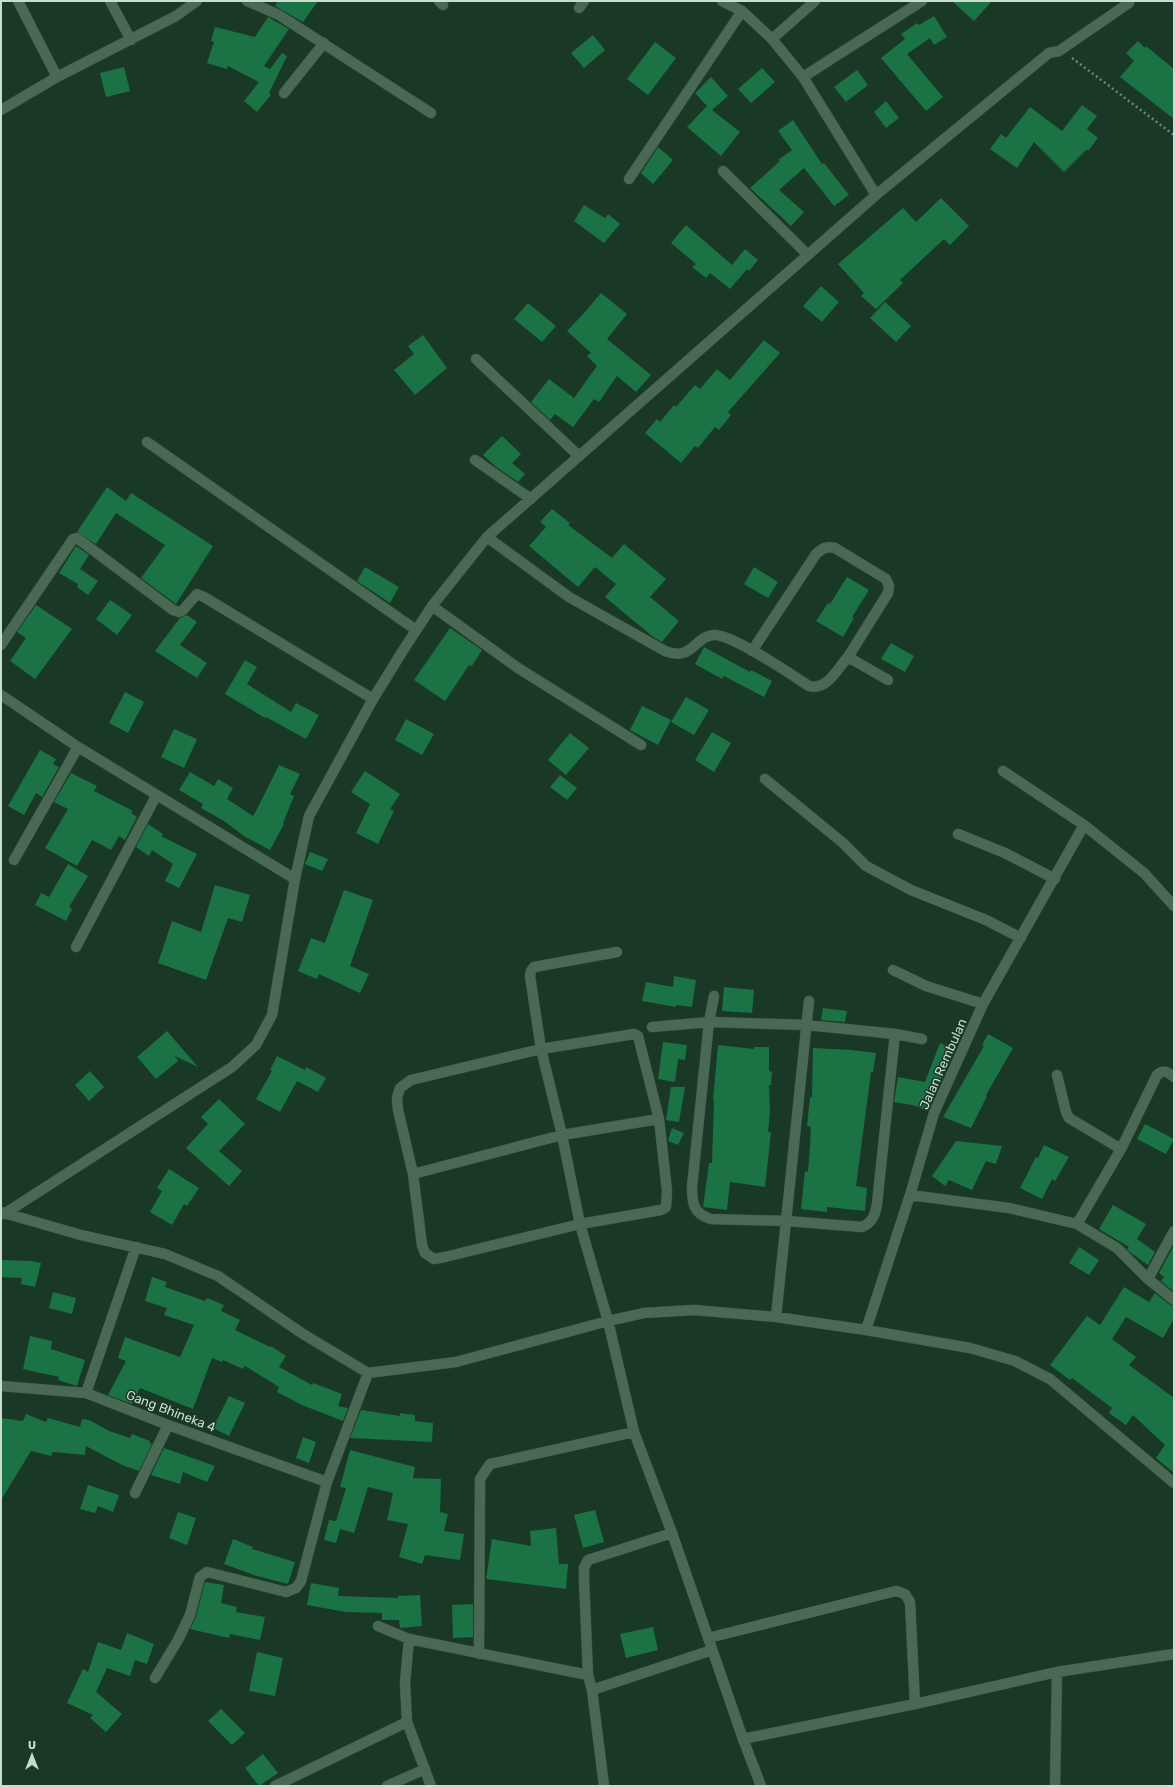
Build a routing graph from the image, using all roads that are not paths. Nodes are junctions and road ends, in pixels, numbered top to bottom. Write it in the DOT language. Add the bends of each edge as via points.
graph roads {
  1 [pos="18,1"];
  2 [pos="110,1"];
  3 [pos="197,1"];
  4 [pos="247,1"];
  5 [pos="722,1"];
  6 [pos="815,1"];
  7 [pos="922,1"];
  8 [pos="1129,2"];
  9 [pos="742,11"];
  10 [pos="772,39"];
  11 [pos="131,40"];
  12 [pos="324,43"];
  13 [pos="57,77"];
  14 [pos="803,77"];
  15 [pos="284,93"];
  16 [pos="1,110"];
  17 [pos="431,113"];
  18 [pos="723,171"];
  19 [pos="629,179"];
  20 [pos="876,195"];
  21 [pos="808,255"];
  22 [pos="476,359"];
  23 [pos="147,442"];
  24 [pos="579,456"];
  25 [pos="475,460"];
  26 [pos="531,499"];
  27 [pos="487,537"];
  28 [pos="432,606"];
  29 [pos="416,630"];
  30 [pos="1,645"];
  31 [pos="752,651"];
  32 [pos="848,657"];
  33 [pos="888,680"];
  34 [pos="1,695"];
  35 [pos="372,699"];
  36 [pos="641,745"];
  37 [pos="78,747"];
  38 [pos="1004,771"];
  39 [pos="765,779"];
  40 [pos="156,796"];
  41 [pos="1084,825"];
  42 [pos="958,834"];
  43 [pos="14,860"];
  44 [pos="295,879"];
  45 [pos="1055,879"];
  46 [pos="1174,906"];
  47 [pos="1021,938"];
  48 [pos="76,947"];
  49 [pos="617,952"];
  50 [pos="893,970"];
  51 [pos="714,996"];
  52 [pos="810,1001"];
  53 [pos="984,1004"];
  54 [pos="709,1022"];
  55 [pos="807,1025"];
  56 [pos="652,1027"];
  57 [pos="895,1034"];
  58 [pos="922,1039"];
  59 [pos="541,1049"];
  60 [pos="1057,1075"];
  61 [pos="1174,1077"];
  62 [pos="659,1119"];
  63 [pos="562,1135"];
  64 [pos="1121,1149"];
  65 [pos="413,1174"];
  66 [pos="910,1195"];
  67 [pos="2,1213"];
  68 [pos="787,1220"];
  69 [pos="580,1224"];
  70 [pos="1077,1224"];
  71 [pos="1174,1231"];
  72 [pos="136,1247"];
  73 [pos="1148,1279"];
  74 [pos="1174,1300"];
  75 [pos="776,1317"];
  76 [pos="608,1321"];
  77 [pos="866,1330"];
  78 [pos="368,1373"];
  79 [pos="1,1386"];
  80 [pos="86,1393"];
  81 [pos="168,1425"];
  82 [pos="634,1432"];
  83 [pos="327,1482"];
  84 [pos="1174,1483"];
  85 [pos="135,1493"];
  86 [pos="672,1533"];
  87 [pos="378,1626"];
  88 [pos="708,1638"];
  89 [pos="409,1639"];
  90 [pos="712,1650"];
  91 [pos="479,1654"];
  92 [pos="1174,1654"];
  93 [pos="1057,1672"];
  94 [pos="588,1675"];
  95 [pos="155,1678"];
  96 [pos="592,1690"];
  97 [pos="915,1704"];
  98 [pos="407,1722"];
  99 [pos="743,1739"];
  100 [pos="425,1769"];
  101 [pos="275,1786"];
  102 [pos="387,1786"];
  103 [pos="431,1786"];
  104 [pos="604,1786"];
  105 [pos="761,1786"];
  106 [pos="1055,1786"];
  1 -- 13 [label="street"];
  2 -- 11 [label="street"];
  3 -- 11 [label="street" via="176,16"];
  4 -- 12 [label="street" via="279,15"];
  5 -- 9 [label="street"];
  6 -- 10 [label="street"];
  7 -- 14 [label="street"];
  8 -- 20 [label="street" via="1059,51 1049,53"];
  9 -- 10 [label="street"];
  9 -- 19 [label="street"];
  10 -- 14 [label="street"];
  11 -- 13 [label="street"];
  12 -- 15 [label="street"];
  12 -- 17 [label="street"];
  13 -- 16 [label="street"];
  14 -- 20 [label="street"];
  18 -- 21 [label="street"];
  20 -- 21 [label="street"];
  21 -- 24 [label="street"];
  22 -- 24 [label="street"];
  23 -- 29 [label="street"];
  24 -- 26 [label="street"];
  25 -- 26 [label="street"];
  26 -- 27 [label="street"];
  27 -- 28 [label="street"];
  27 -- 31 [label="street" via="569,597 665,652 689,652 713,635"];
  28 -- 29 [label="street"];
  28 -- 36 [label="street" via="518,668"];
  29 -- 35 [label="street"];
  30 -- 35 [label="street" via="73,539 77,538 173,610 183,610 194,596 199,595"];
  31 -- 32 [label="street" via="815,688 826,684"];
  31 -- 32 [label="street" via="816,554 828,547 835,548 886,579 889,586 888,593"];
  32 -- 33 [label="street"];
  34 -- 37 [label="street"];
  35 -- 44 [label="street" via="309,816"];
  37 -- 40 [label="street"];
  37 -- 43 [label="street"];
  38 -- 41 [label="street"];
  39 -- 47 [label="street" via="843,843 866,866 911,890 986,920"];
  40 -- 44 [label="street"];
  40 -- 48 [label="street"];
  41 -- 45 [label="street, Jalan Rembulan"];
  41 -- 46 [label="street" via="1144,873"];
  42 -- 45 [label="street" via="1005,853"];
  44 -- 67 [label="street" via="272,1015 256,1045 232,1067"];
  45 -- 47 [label="street, Jalan Rembulan"];
  47 -- 53 [label="street, Jalan Rembulan"];
  49 -- 59 [label="street" via="534,967 530,976"];
  50 -- 53 [label="street" via="926,986"];
  51 -- 54 [label="street"];
  52 -- 55 [label="street"];
  53 -- 66 [label="street, Jalan Rembulan" via="934,1114"];
  54 -- 55 [label="street"];
  54 -- 56 [label="street"];
  54 -- 68 [label="street" via="692,1187 694,1205 702,1216 711,1219"];
  55 -- 57 [label="street"];
  55 -- 68 [label="street"];
  57 -- 58 [label="street"];
  57 -- 68 [label="street" via="874,1217 869,1224 862,1227"];
  59 -- 62 [label="street" via="637,1035"];
  59 -- 63 [label="street"];
  59 -- 65 [label="street" via="411,1080 400,1088 397,1098 398,1110"];
  60 -- 64 [label="street" via="1069,1118"];
  61 -- 64 [label="street" via="1165,1072 1160,1072 1157,1076"];
  62 -- 63 [label="street"];
  62 -- 69 [label="street" via="668,1200 666,1207"];
  63 -- 65 [label="street"];
  63 -- 69 [label="street"];
  64 -- 70 [label="street"];
  65 -- 69 [label="street" via="422,1245 425,1253 434,1259"];
  66 -- 70 [label="street" via="1009,1208"];
  66 -- 77 [label="street, Jalan Rembulan"];
  67 -- 72 [label="street"];
  68 -- 75 [label="street"];
  69 -- 76 [label="street"];
  70 -- 73 [label="street" via="1117,1248"];
  71 -- 73 [label="street"];
  72 -- 78 [label="street" via="165,1254 218,1276 303,1334"];
  72 -- 80 [label="street"];
  73 -- 74 [label="street"];
  75 -- 76 [label="street" via="694,1310 644,1313"];
  75 -- 77 [label="street"];
  76 -- 78 [label="street" via="471,1359"];
  76 -- 82 [label="street"];
  77 -- 84 [label="street" via="970,1348 1015,1361 1050,1379"];
  78 -- 83 [label="street"];
  79 -- 80 [label="street, Gang Bhineka 4"];
  80 -- 81 [label="street, Gang Bhineka 4"];
  81 -- 83 [label="street, Gang Bhineka 4"];
  81 -- 85 [label="street"];
  82 -- 86 [label="street"];
  82 -- 91 [label="street" via="490,1464 480,1479"];
  83 -- 95 [label="street" via="301,1581 296,1588 286,1592 207,1572 203,1574 190,1615"];
  86 -- 88 [label="street"];
  86 -- 94 [label="street" via="588,1560 584,1568 584,1579"];
  87 -- 89 [label="street"];
  88 -- 90 [label="street"];
  88 -- 97 [label="street" via="896,1591 905,1594 910,1602"];
  89 -- 91 [label="street"];
  89 -- 98 [label="street" via="404,1682"];
  90 -- 96 [label="street"];
  90 -- 99 [label="street"];
  91 -- 94 [label="street"];
  92 -- 93 [label="street"];
  93 -- 97 [label="street"];
  93 -- 106 [label="street"];
  94 -- 96 [label="street"];
  96 -- 104 [label="street"];
  97 -- 99 [label="street"];
  98 -- 100 [label="street"];
  98 -- 101 [label="street"];
  99 -- 105 [label="street"];
  100 -- 102 [label="street"];
  100 -- 103 [label="street"];
}
